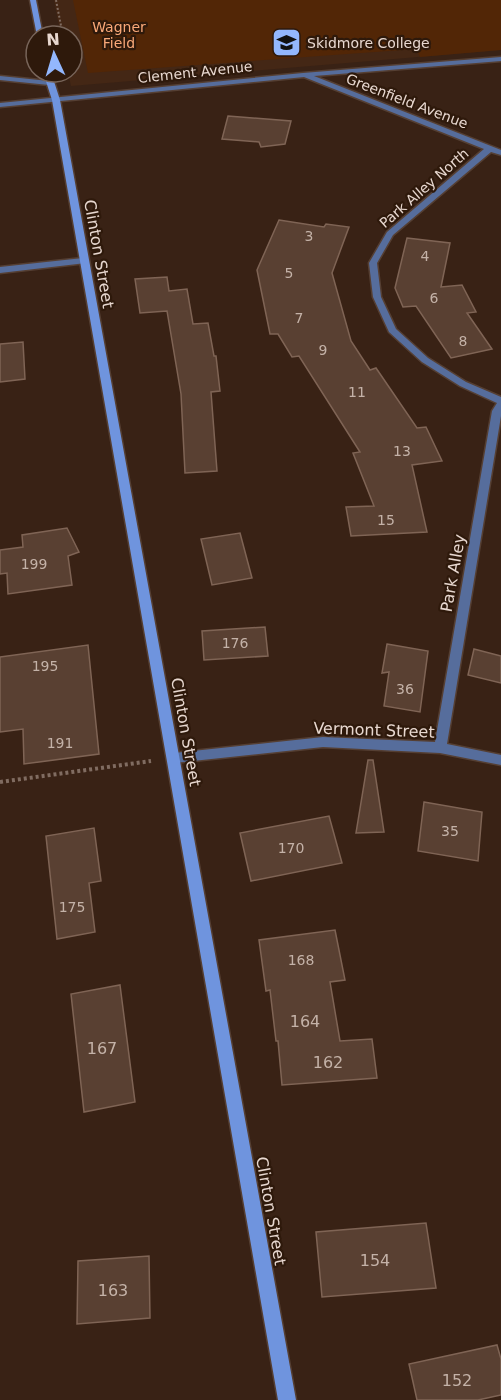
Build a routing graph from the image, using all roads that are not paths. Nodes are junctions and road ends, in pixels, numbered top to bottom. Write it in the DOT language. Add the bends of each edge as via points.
graph roads {
  1 [pos="33,0"];
  2 [pos="38,24"];
  3 [pos="501,59"];
  4 [pos="303,75"];
  5 [pos="0,78"];
  6 [pos="24,80"];
  7 [pos="49,84"];
  8 [pos="56,100"];
  9 [pos="0,105"];
  10 [pos="490,148"];
  11 [pos="501,153"];
  12 [pos="83,261"];
  13 [pos="0,270"];
  14 [pos="501,402"];
  15 [pos="440,748"];
  16 [pos="174,758"];
  17 [pos="501,760"];
  18 [pos="287,1400"];
  1 -- 2 [label="street"];
  3 -- 4 [label="street, Clement Avenue"];
  4 -- 8 [label="street, Clement Avenue"];
  4 -- 10 [label="street, Greenfield Avenue"];
  5 -- 6 [label="street"];
  7 -- 8 [label="street, Clinton Street"];
  8 -- 9 [label="street, Clement Avenue"];
  8 -- 12 [label="street, Clinton Street"];
  10 -- 11 [label="street, Greenfield Avenue"];
  10 -- 14 [label="street, Park Alley North" via="390,234 373,263 377,297 392,330 424,360"];
  12 -- 13 [label="street"];
  12 -- 16 [label="street, Clinton Street"];
  14 -- 15 [label="street, Park Alley"];
  15 -- 16 [label="street, Vermont Street" via="323,742"];
  15 -- 17 [label="street, Vermont Street"];
  16 -- 18 [label="street, Clinton Street"];
}
